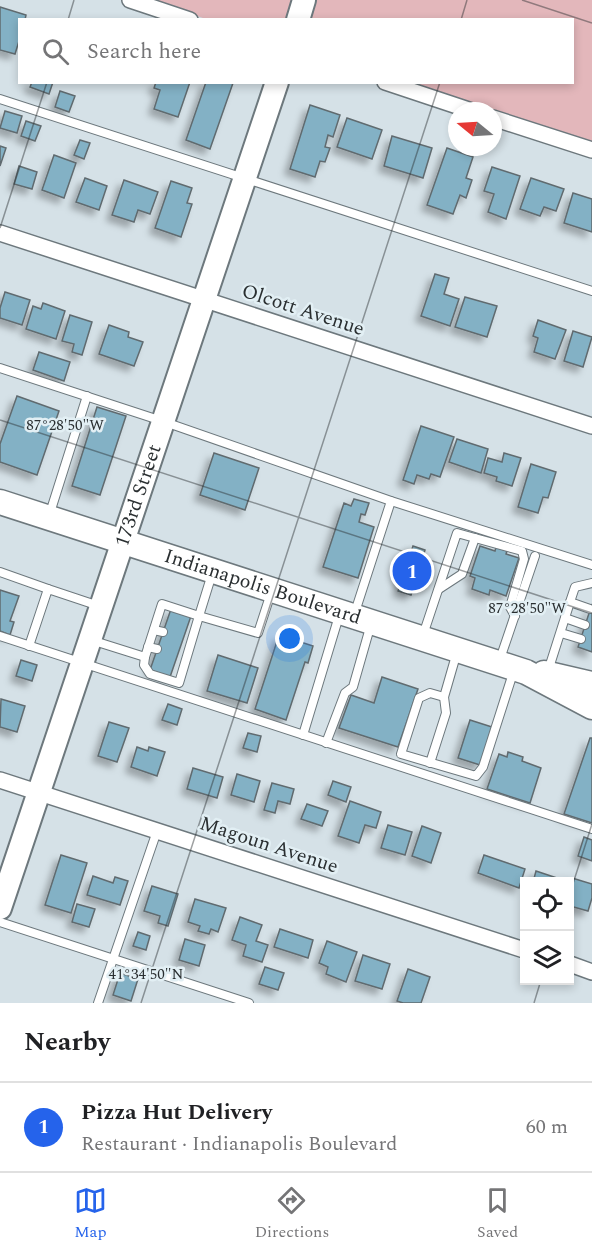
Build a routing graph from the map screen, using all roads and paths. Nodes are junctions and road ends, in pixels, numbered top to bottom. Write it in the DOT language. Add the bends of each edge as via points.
graph roads {
  1 [pos="130,0"];
  2 [pos="304,0"];
  3 [pos="184,18"];
  4 [pos="299,18"];
  5 [pos="276,84"];
  6 [pos="391,84"];
  7 [pos="0,99"];
  8 [pos="448,103"];
  9 [pos="502,121"];
  10 [pos="592,150"];
  11 [pos="244,178"];
  12 [pos="0,233"];
  13 [pos="592,291"];
  14 [pos="203,299"];
  15 [pos="0,368"];
  16 [pos="87,396"];
  17 [pos="162,421"];
  18 [pos="592,426"];
  19 [pos="391,501"];
  20 [pos="0,502"];
  21 [pos="49,518"];
  22 [pos="475,538"];
  23 [pos="122,541"];
  24 [pos="535,556"];
  25 [pos="592,565"];
  26 [pos="213,571"];
  27 [pos="0,572"];
  28 [pos="592,584"];
  29 [pos="48,589"];
  30 [pos="438,589"];
  31 [pos="272,590"];
  32 [pos="570,602"];
  33 [pos="100,606"];
  34 [pos="590,609"];
  35 [pos="199,616"];
  36 [pos="515,616"];
  37 [pos="355,617"];
  38 [pos="565,618"];
  39 [pos="585,624"];
  40 [pos="154,630"];
  41 [pos="163,632"];
  42 [pos="561,633"];
  43 [pos="0,636"];
  44 [pos="89,639"];
  45 [pos="422,639"];
  46 [pos="580,639"];
  47 [pos="29,646"];
  48 [pos="148,647"];
  49 [pos="157,650"];
  50 [pos="458,651"];
  51 [pos="177,656"];
  52 [pos="145,657"];
  53 [pos="186,659"];
  54 [pos="82,663"];
  55 [pos="522,669"];
  56 [pos="592,684"];
  57 [pos="444,697"];
  58 [pos="592,707"];
  59 [pos="303,735"];
  60 [pos="326,742"];
  61 [pos="430,763"];
  62 [pos="0,780"];
  63 [pos="38,792"];
  64 [pos="592,830"];
  65 [pos="157,831"];
  66 [pos="0,908"];
  67 [pos="0,922"];
  68 [pos="520,948"];
  69 [pos="114,959"];
  70 [pos="574,965"];
  71 [pos="592,972"];
  72 [pos="99,1003"];
  73 [pos="249,1003"];
  1 -- 3 [label="street"];
  2 -- 4 [label="street"];
  5 -- 11 [label="street, 173rd Street"];
  6 -- 8 [label="street"];
  7 -- 11 [label="lane"];
  9 -- 10 [label="street"];
  11 -- 13 [label="lane"];
  11 -- 14 [label="street, 173rd Street"];
  12 -- 14 [label="street, Olcott Avenue"];
  14 -- 17 [label="street, 173rd Street"];
  14 -- 18 [label="street, Olcott Avenue"];
  15 -- 16 [label="lane"];
  16 -- 17 [label="lane"];
  16 -- 21 [label="lane"];
  17 -- 19 [label="lane"];
  17 -- 23 [label="street, 173rd Street"];
  19 -- 25 [label="lane"];
  19 -- 37 [label="lane"];
  20 -- 21 [label="main road, Indianapolis Boulevard"];
  21 -- 23 [label="main road, Indianapolis Boulevard"];
  22 -- 30 [label="lane" via="462,574"];
  22 -- 30 [label="lane" via="457,533"];
  22 -- 36 [label="lane" via="522,551 524,559 510,607"];
  23 -- 26 [label="main road, Indianapolis Boulevard"];
  23 -- 33 [label="street, 173rd Street"];
  24 -- 36 [label="lane"];
  26 -- 31 [label="main road, Indianapolis Boulevard"];
  26 -- 35 [label="lane"];
  27 -- 29 [label="lane"];
  28 -- 32 [label="lane" via="575,587"];
  29 -- 33 [label="lane"];
  29 -- 47 [label="lane"];
  30 -- 45 [label="lane"];
  31 -- 35 [label="lane" via="258,633"];
  31 -- 37 [label="main road, Indianapolis Boulevard"];
  32 -- 34 [label="lane"];
  32 -- 38 [label="lane"];
  33 -- 44 [label="street, 173rd Street"];
  35 -- 40 [label="lane" via="162,604"];
  35 -- 53 [label="lane" via="187,640"];
  36 -- 55 [label="lane"];
  37 -- 45 [label="main road, Indianapolis Boulevard"];
  37 -- 59 [label="lane"];
  37 -- 60 [label="lane" via="353,687 345,693"];
  38 -- 39 [label="lane"];
  38 -- 42 [label="lane"];
  40 -- 41 [label="lane"];
  40 -- 48 [label="lane"];
  42 -- 46 [label="lane"];
  42 -- 55 [label="lane"];
  43 -- 47 [label="lane"];
  44 -- 52 [label="lane"];
  44 -- 54 [label="street, 173rd Street"];
  45 -- 50 [label="main road, Indianapolis Boulevard"];
  47 -- 54 [label="lane"];
  48 -- 49 [label="lane"];
  48 -- 52 [label="lane"];
  50 -- 55 [label="main road, Indianapolis Boulevard"];
  50 -- 57 [label="lane"];
  51 -- 53 [label="lane"];
  52 -- 53 [label="lane" via="144,665 150,674 179,683"];
  54 -- 59 [label="lane"];
  54 -- 63 [label="street, 173rd Street"];
  55 -- 56 [label="main road, Indianapolis Boulevard"];
  55 -- 58 [label="main road, Indianapolis Boulevard"];
  55 -- 61 [label="lane" via="477,776"];
  57 -- 61 [label="lane" via="446,712"];
  57 -- 61 [label="lane" via="430,693 419,698 401,754"];
  59 -- 60 [label="lane"];
  60 -- 64 [label="lane"];
  62 -- 63 [label="street, Magoun Avenue"];
  63 -- 65 [label="street, Magoun Avenue"];
  63 -- 66 [label="street, 173rd Street"];
  65 -- 68 [label="street, Magoun Avenue"];
  65 -- 69 [label="lane"];
  67 -- 69 [label="lane"];
  69 -- 72 [label="lane"];
  69 -- 73 [label="lane"];
  70 -- 71 [label="street"];
}
